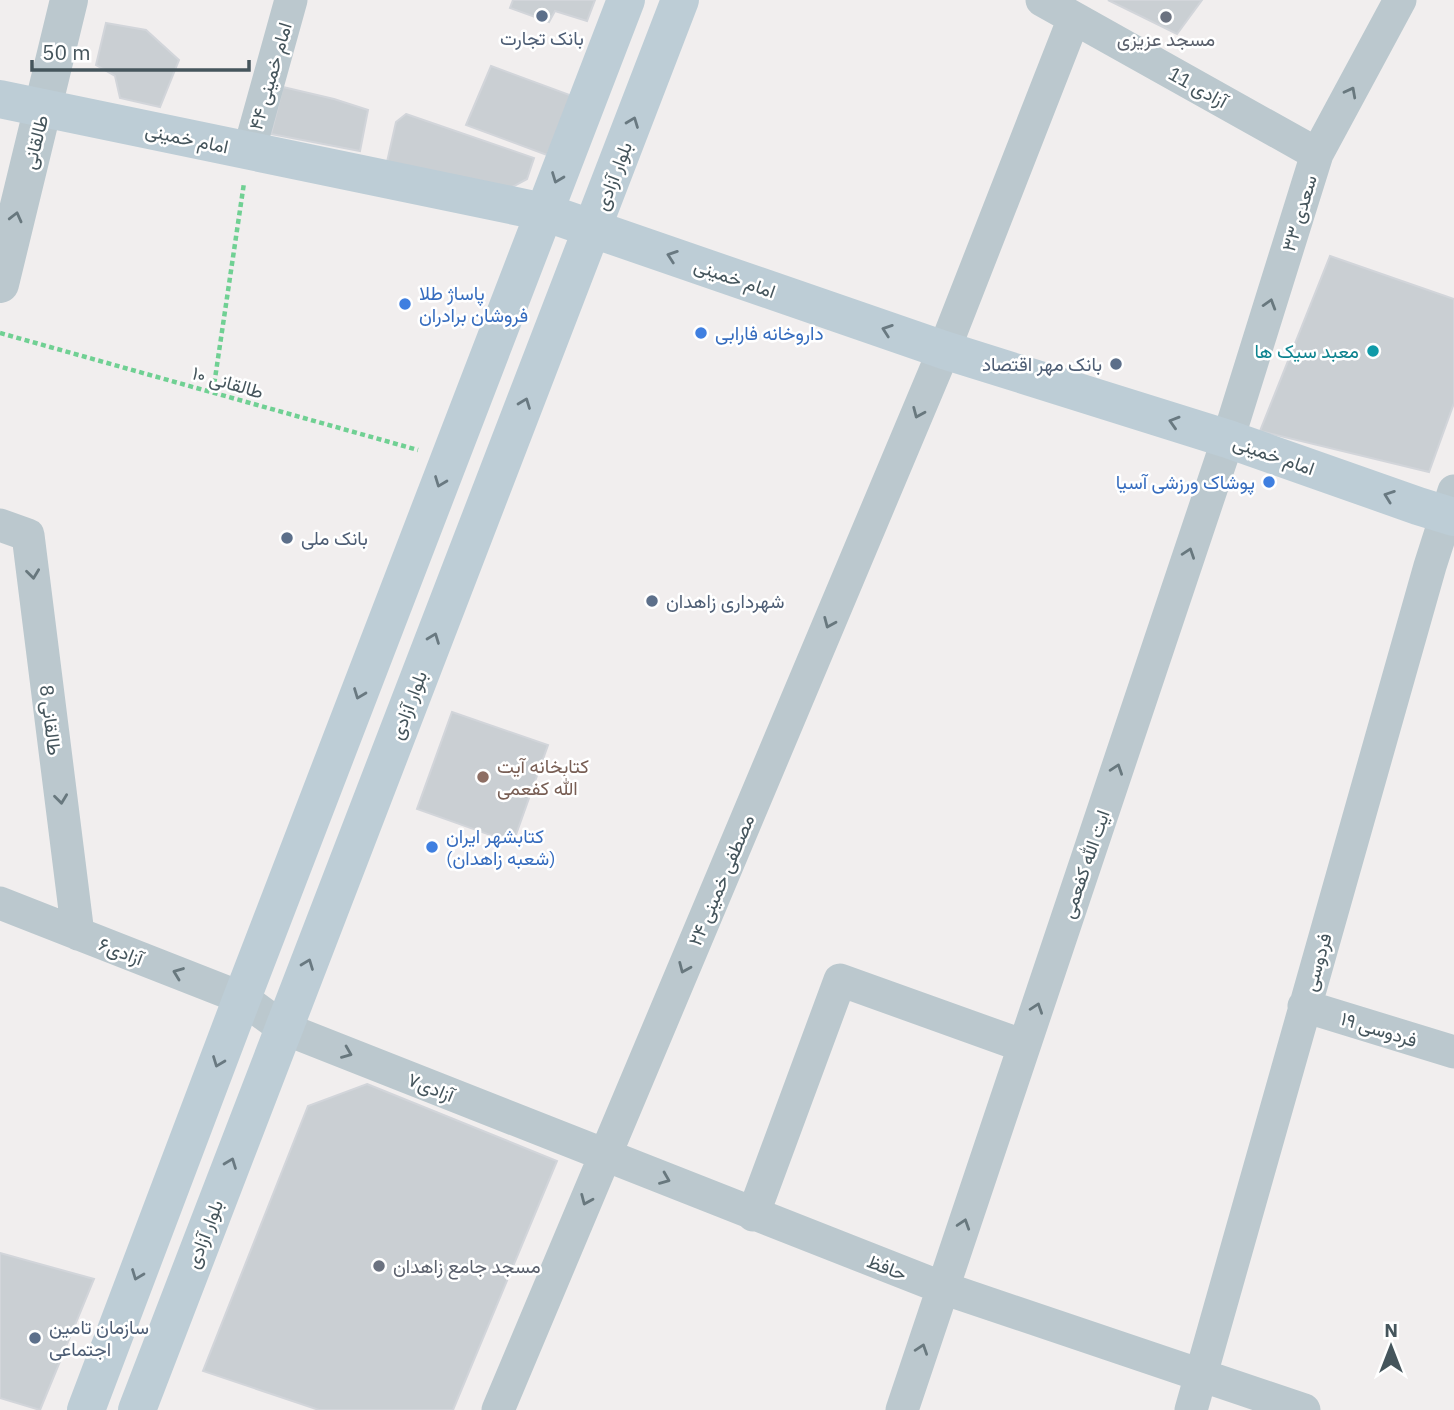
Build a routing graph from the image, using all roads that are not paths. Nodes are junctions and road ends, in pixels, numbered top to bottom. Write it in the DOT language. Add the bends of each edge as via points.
graph roads {
  1 [pos="69,0"];
  2 [pos="291,0"];
  3 [pos="626,0"];
  4 [pos="680,0"];
  5 [pos="1042,0"];
  6 [pos="1400,0"];
  7 [pos="1074,18"];
  8 [pos="0,99"];
  9 [pos="43,108"];
  10 [pos="249,151"];
  11 [pos="1317,154"];
  12 [pos="544,212"];
  13 [pos="592,229"];
  14 [pos="0,284"];
  15 [pos="944,350"];
  16 [pos="1228,439"];
  17 [pos="453,449"];
  18 [pos="503,460"];
  19 [pos="1451,508"];
  20 [pos="0,525"];
  21 [pos="0,903"];
  22 [pos="78,934"];
  23 [pos="242,998"];
  24 [pos="1304,1006"];
  25 [pos="283,1028"];
  26 [pos="1024,1046"];
  27 [pos="1454,1052"];
  28 [pos="592,1151"];
  29 [pos="753,1215"];
  30 [pos="943,1289"];
  31 [pos="1200,1374"];
  32 [pos="86,1410"];
  33 [pos="137,1410"];
  34 [pos="498,1410"];
  35 [pos="902,1410"];
  36 [pos="1191,1410"];
  37 [pos="1304,1410"];
  1 -- 9 [label="street, طالقانی"];
  2 -- 10 [label="street, امام خمینی ۴۴"];
  3 -- 12 [label="main road, one-way"];
  13 -- 4 [label="main road, بلوار آزادی, one-way"];
  5 -- 7 [label="street, آزادی 11"];
  11 -- 6 [label="street, سعدی ۳۳, one-way"];
  7 -- 11 [label="street, آزادی 11"];
  7 -- 15 [label="street, مصطفی خمینی ۲۴"];
  8 -- 9 [label="main road, امام خمینی"];
  9 -- 10 [label="main road, امام خمینی"];
  14 -- 9 [label="street, طالقانی, one-way"];
  10 -- 12 [label="main road, امام خمینی"];
  16 -- 11 [label="street, سعدی ۳۳, one-way"];
  12 -- 13 [label="main road, امام خمینی"];
  12 -- 17 [label="main road"];
  15 -- 13 [label="main road, امام خمینی, one-way"];
  18 -- 13 [label="main road, بلوار آزادی, one-way"];
  16 -- 15 [label="main road, امام خمینی, one-way"];
  15 -- 28 [label="street, مصطفی خمینی ۲۴, one-way"];
  19 -- 16 [label="main road, امام خمینی, one-way" via="1418,506"];
  26 -- 16 [label="street, ایت الله کفعمی, one-way"];
  17 -- 18 [label="main road"];
  17 -- 23 [label="main road, one-way"];
  25 -- 18 [label="main road, بلوار آزادی, one-way"];
  19 -- 24 [label="street, فردوسی" via="1430,566"];
  20 -- 22 [label="street, طالقانی 8, one-way" via="28,535"];
  21 -- 22 [label="street, آزادی۶"];
  23 -- 22 [label="street, آزادی۶, one-way"];
  23 -- 25 [label="street, آزادی۶"];
  23 -- 32 [label="main road, one-way"];
  24 -- 27 [label="street, فردوسی ۱۹"];
  24 -- 31 [label="street, فردوسی"];
  25 -- 28 [label="street, آزادی۷, one-way"];
  33 -- 25 [label="main road, بلوار آزادی, one-way"];
  26 -- 29 [label="street" via="840,979"];
  30 -- 26 [label="street, ایت الله کفعمی, one-way"];
  28 -- 29 [label="street, حافظ, one-way"];
  28 -- 34 [label="street, مصطفی خمینی ۲۴, one-way"];
  29 -- 30 [label="street, حافظ"];
  30 -- 31 [label="street, حافظ"];
  35 -- 30 [label="street, ایت الله کفعمی, one-way"];
  31 -- 36 [label="street, فردوسی"];
  31 -- 37 [label="street, حافظ"];
}
